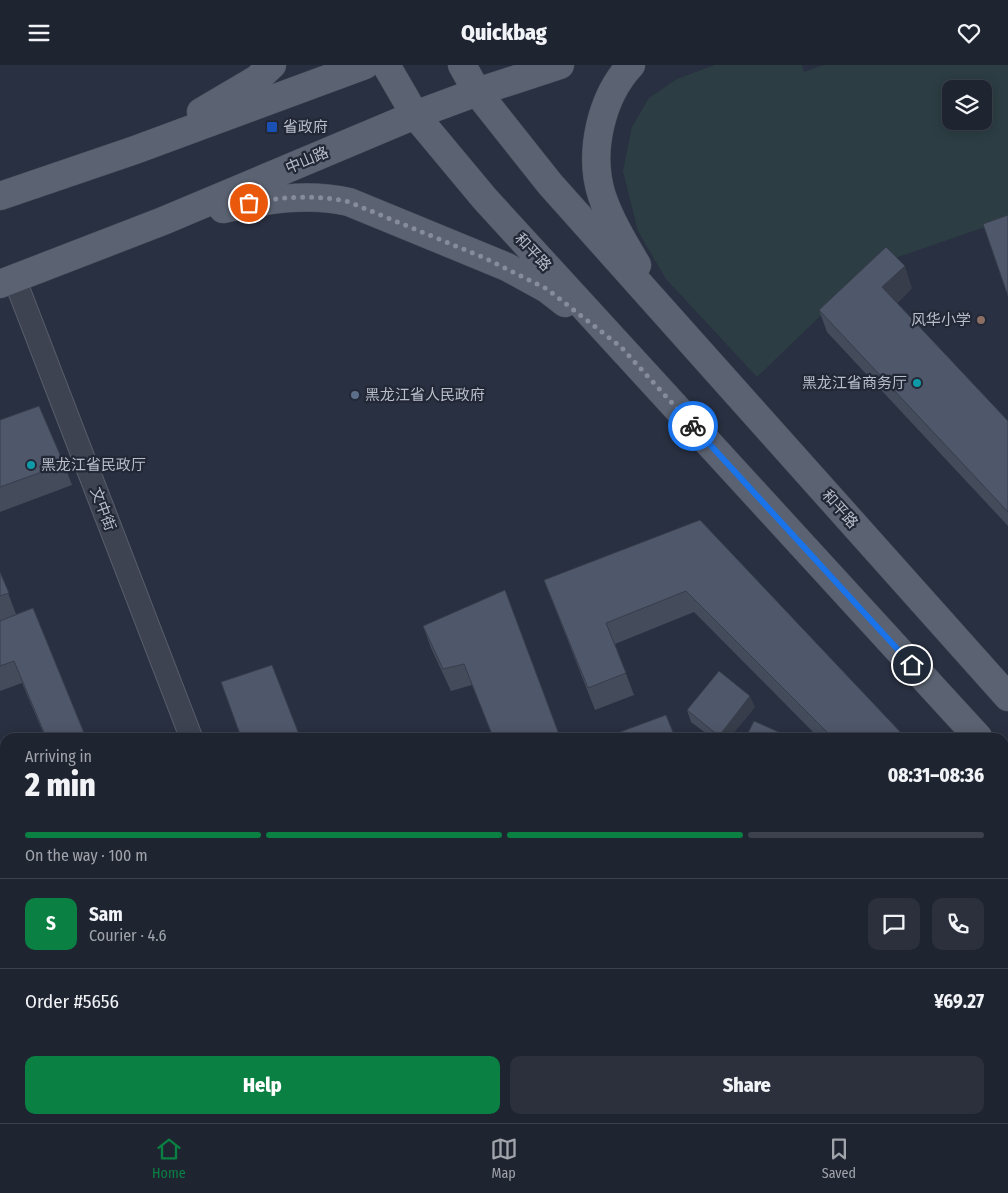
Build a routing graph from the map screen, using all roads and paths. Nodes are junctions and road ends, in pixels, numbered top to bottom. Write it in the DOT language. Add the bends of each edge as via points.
graph roads {
  1 [pos="272,65"];
  2 [pos="365,65"];
  3 [pos="386,65"];
  4 [pos="462,65"];
  5 [pos="560,65"];
  6 [pos="631,65"];
  7 [pos="477,92"];
  8 [pos="415,115"];
  9 [pos="135,150"];
  10 [pos="3,194"];
  11 [pos="163,221"];
  12 [pos="5,283"];
  13 [pos="659,306"];
  14 [pos="621,347"];
  15 [pos="1008,697"];
  16 [pos="189,733"];
  17 [pos="974,733"];
  1 -- 9 [label="main road" via="257,79"];
  2 -- 9 [label="main road"];
  3 -- 8 [label="main road, 和平路"];
  4 -- 7 [label="main road, 和平路"];
  5 -- 7 [label="main road, 中山路"];
  6 -- 13 [label="main road" via="620,76 605,109 597,159 602,194 612,220"];
  7 -- 8 [label="main road, 中山路"];
  7 -- 13 [label="main road, 和平路" via="550,184"];
  8 -- 11 [label="main road, 中山路"];
  8 -- 14 [label="main road, 和平路" via="485,199"];
  9 -- 10 [label="main road"];
  11 -- 12 [label="main road, 中山路"];
  11 -- 14 [label="main road" via="295,197 330,197 349,202 528,278"];
  12 -- 16 [label="street, 文中街"];
  13 -- 15 [label="main road, 和平路"];
  14 -- 17 [label="main road, 和平路"];
}
